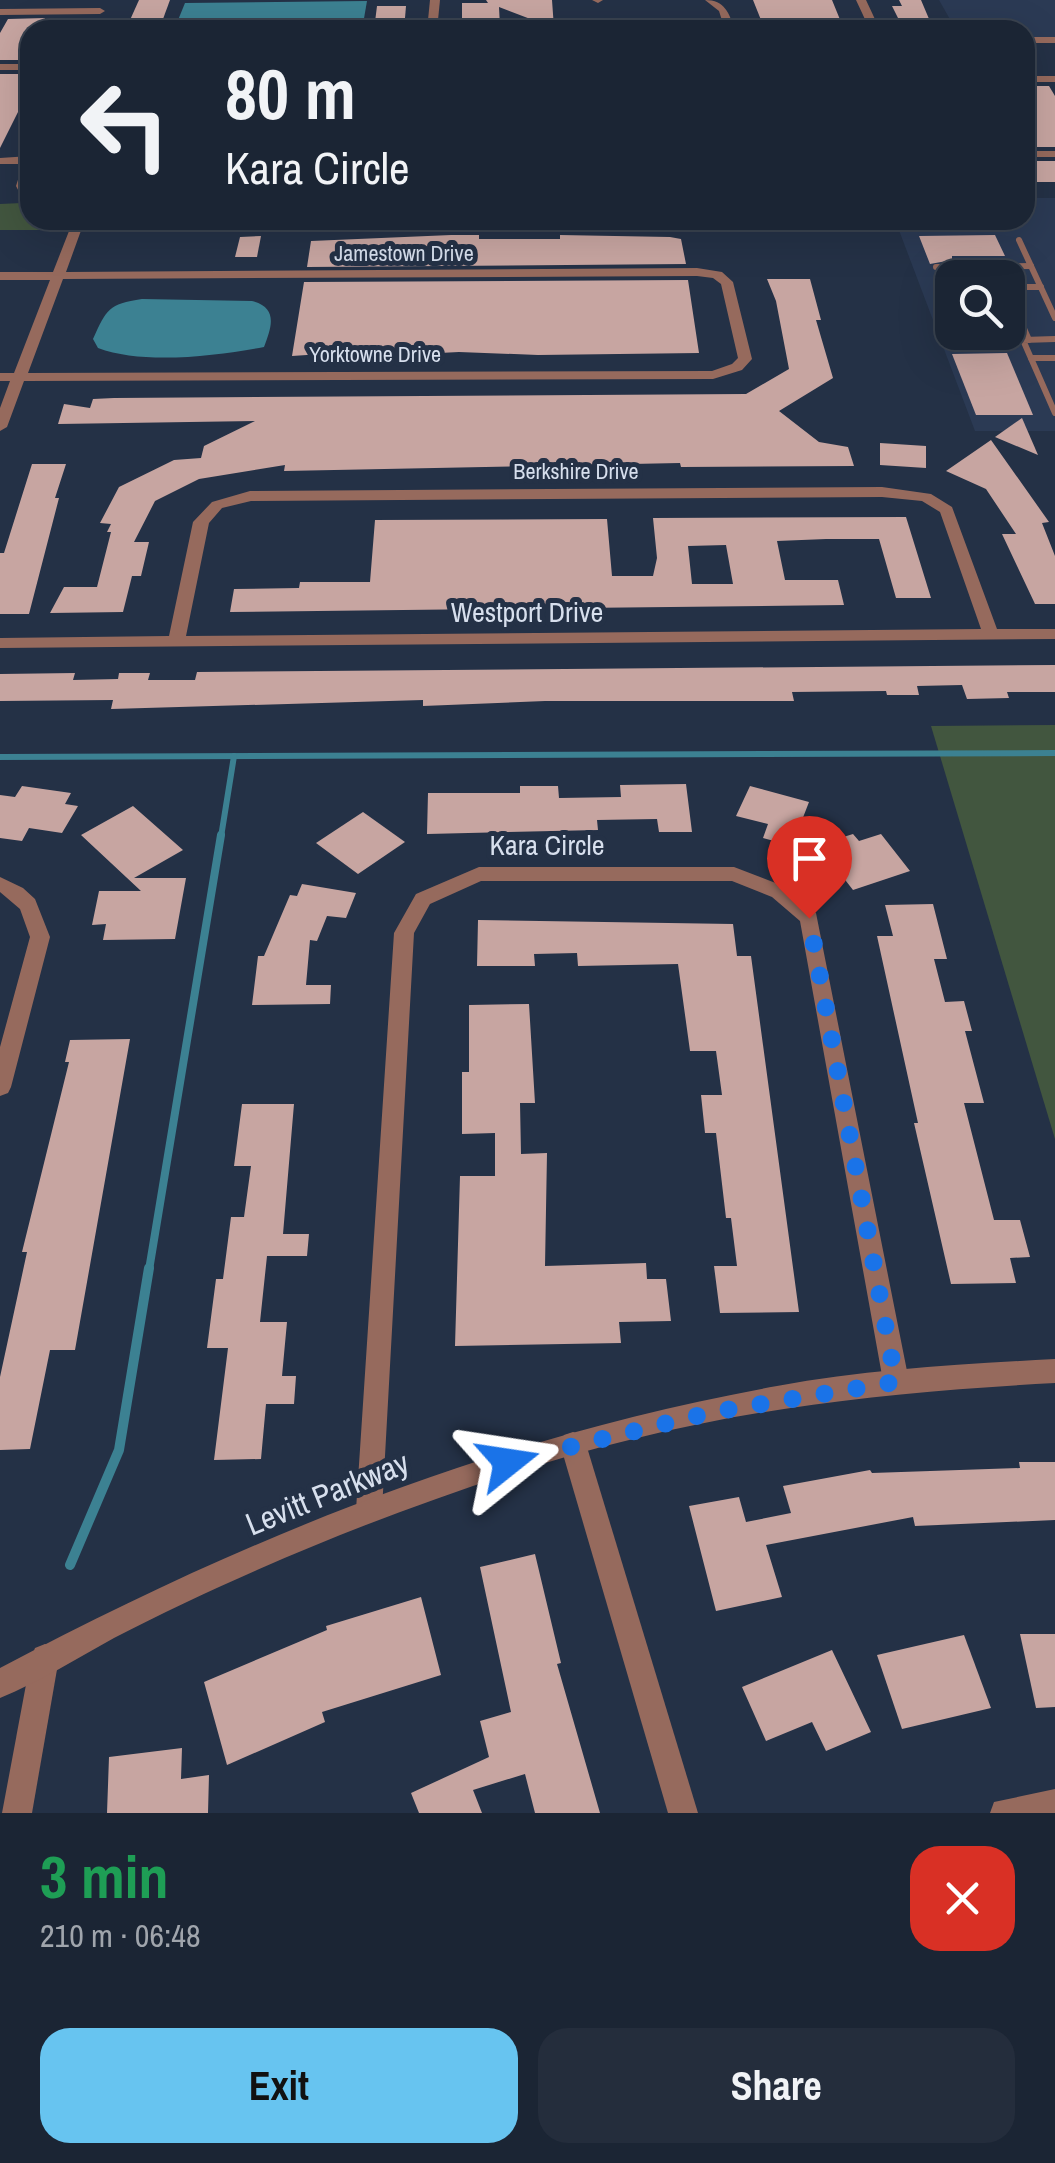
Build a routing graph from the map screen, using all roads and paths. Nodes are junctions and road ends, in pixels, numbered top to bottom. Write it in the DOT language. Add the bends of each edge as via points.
graph roads {
  1 [pos="106,0"];
  2 [pos="710,0"];
  3 [pos="0,12"];
  4 [pos="726,20"];
  5 [pos="1051,40"];
  6 [pos="1055,52"];
  7 [pos="75,230"];
  8 [pos="1019,240"];
  9 [pos="1025,266"];
  10 [pos="1032,266"];
  11 [pos="58,275"];
  12 [pos="0,276"];
  13 [pos="1041,287"];
  14 [pos="1025,288"];
  15 [pos="1055,318"];
  16 [pos="1025,330"];
  17 [pos="1055,339"];
  18 [pos="1029,340"];
  19 [pos="1031,358"];
  20 [pos="1055,358"];
  21 [pos="745,359"];
  22 [pos="0,377"];
  23 [pos="21,377"];
  24 [pos="1055,413"];
  25 [pos="0,428"];
  26 [pos="1055,634"];
  27 [pos="991,635"];
  28 [pos="0,642"];
  29 [pos="176,642"];
  30 [pos="0,884"];
  31 [pos="0,1087"];
  32 [pos="1055,1371"];
  33 [pos="896,1382"];
  34 [pos="573,1444"];
  35 [pos="368,1510"];
  36 [pos="45,1658"];
  37 [pos="0,1684"];
  38 [pos="1055,1804"];
  39 [pos="16,1813"];
  40 [pos="683,1813"];
  41 [pos="1006,1813"];
  1 -- 3 [label="street" via="98,16"];
  2 -- 4 [label="street"];
  5 -- 6 [label="street"];
  7 -- 11 [label="street"];
  8 -- 10 [label="lane"];
  9 -- 10 [label="lane"];
  10 -- 13 [label="lane"];
  11 -- 12 [label="street, Jamestown Drive"];
  11 -- 21 [label="street, Jamestown Drive" via="697,272 726,282"];
  11 -- 23 [label="street"];
  13 -- 14 [label="lane"];
  13 -- 15 [label="lane"];
  16 -- 18 [label="lane"];
  17 -- 18 [label="lane"];
  18 -- 19 [label="lane" via="1023,340"];
  19 -- 20 [label="lane"];
  19 -- 24 [label="lane"];
  21 -- 23 [label="street, Yorktowne Drive" via="713,375"];
  22 -- 23 [label="street, Yorktowne Drive"];
  23 -- 25 [label="street"];
  26 -- 27 [label="street, Westport Drive"];
  27 -- 29 [label="street, Westport Drive"];
  27 -- 29 [label="street, Berkshire Drive" via="946,510 926,497 250,496 217,505 201,522"];
  28 -- 29 [label="street, Westport Drive"];
  30 -- 31 [label="street" via="21,892 40,937"];
  32 -- 33 [label="street, Levitt Parkway"];
  33 -- 34 [label="street, Levitt Parkway" via="782,1398"];
  33 -- 35 [label="street, Kara Circle" via="809,918 779,892 734,874 478,874 423,899 404,933"];
  34 -- 35 [label="street, Levitt Parkway"];
  34 -- 40 [label="street"];
  35 -- 36 [label="street, Levitt Parkway"];
  36 -- 37 [label="street, Levitt Parkway"];
  36 -- 39 [label="street"];
  38 -- 41 [label="street"];
}
